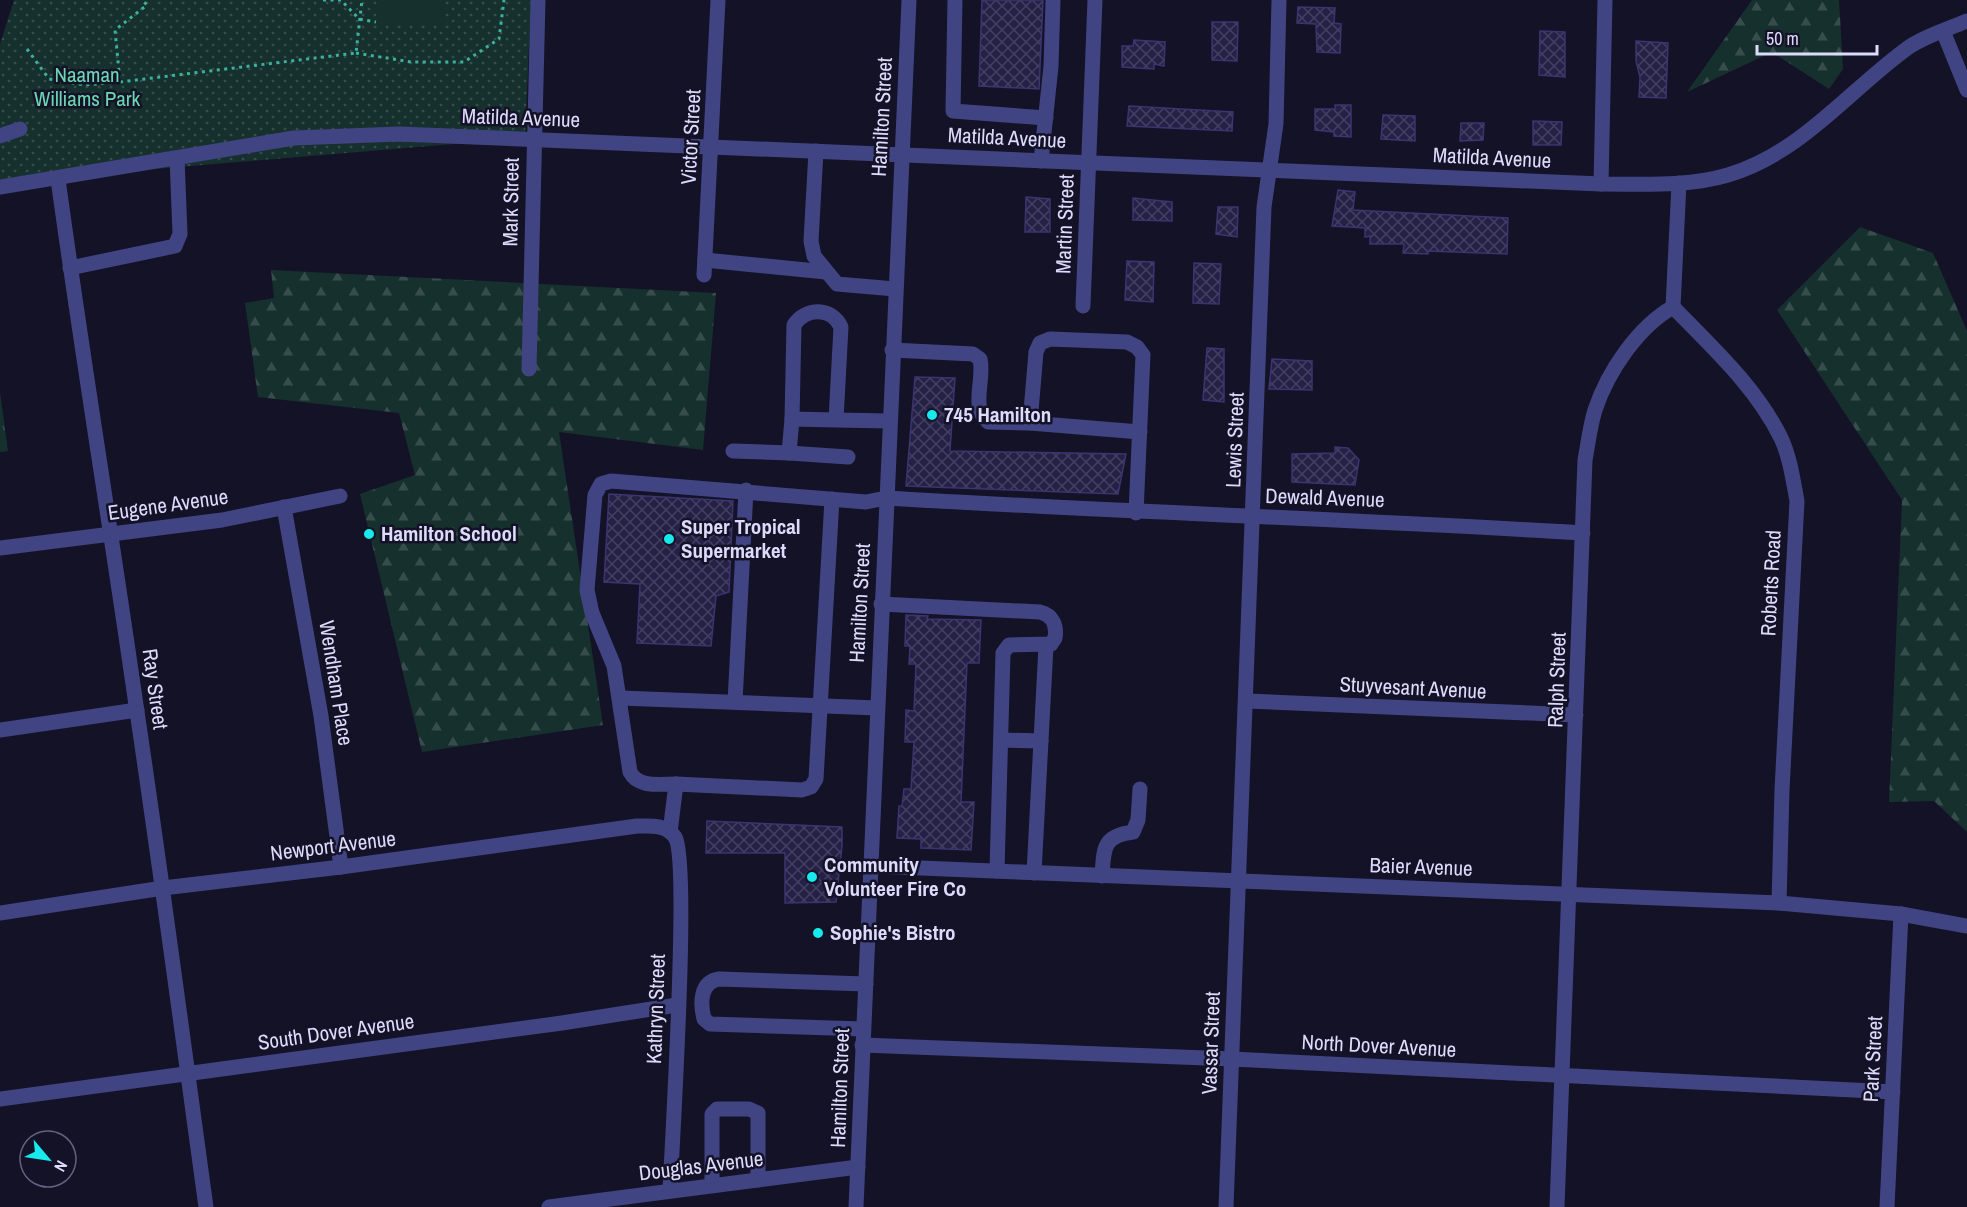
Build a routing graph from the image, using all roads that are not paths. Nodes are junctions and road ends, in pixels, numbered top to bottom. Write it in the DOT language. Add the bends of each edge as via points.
graph roads {
  1 [pos="538,0"];
  2 [pos="718,0"];
  3 [pos="909,0"];
  4 [pos="955,0"];
  5 [pos="1053,0"];
  6 [pos="1095,0"];
  7 [pos="1279,0"];
  8 [pos="1605,0"];
  9 [pos="1967,21"];
  10 [pos="1943,31"];
  11 [pos="1967,90"];
  12 [pos="1046,118"];
  13 [pos="20,129"];
  14 [pos="0,136"];
  15 [pos="533,140"];
  16 [pos="712,147"];
  17 [pos="816,151"];
  18 [pos="901,154"];
  19 [pos="177,158"];
  20 [pos="1041,161"];
  21 [pos="1088,163"];
  22 [pos="1270,169"];
  23 [pos="58,179"];
  24 [pos="1679,183"];
  25 [pos="1601,184"];
  26 [pos="0,186"];
  27 [pos="70,268"];
  28 [pos="826,272"];
  29 [pos="895,289"];
  30 [pos="1083,306"];
  31 [pos="1673,307"];
  32 [pos="892,350"];
  33 [pos="529,369"];
  34 [pos="792,418"];
  35 [pos="836,420"];
  36 [pos="890,421"];
  37 [pos="1030,423"];
  38 [pos="1140,432"];
  39 [pos="733,451"];
  40 [pos="789,453"];
  41 [pos="848,457"];
  42 [pos="746,490"];
  43 [pos="340,496"];
  44 [pos="886,498"];
  45 [pos="832,499"];
  46 [pos="284,507"];
  47 [pos="1136,513"];
  48 [pos="1254,517"];
  49 [pos="1583,533"];
  50 [pos="111,535"];
  51 [pos="0,548"];
  52 [pos="881,604"];
  53 [pos="1046,646"];
  54 [pos="621,698"];
  55 [pos="1247,701"];
  56 [pos="735,702"];
  57 [pos="820,705"];
  58 [pos="877,708"];
  59 [pos="137,710"];
  60 [pos="1576,715"];
  61 [pos="0,730"];
  62 [pos="1001,740"];
  63 [pos="1041,741"];
  64 [pos="676,784"];
  65 [pos="1140,789"];
  66 [pos="670,832"];
  67 [pos="872,866"];
  68 [pos="341,867"];
  69 [pos="997,872"];
  70 [pos="1034,873"];
  71 [pos="1102,876"];
  72 [pos="1239,881"];
  73 [pos="163,888"];
  74 [pos="1567,894"];
  75 [pos="1779,903"];
  76 [pos="0,913"];
  77 [pos="1901,914"];
  78 [pos="1967,926"];
  79 [pos="866,984"];
  80 [pos="677,1005"];
  81 [pos="863,1029"];
  82 [pos="862,1045"];
  83 [pos="1232,1059"];
  84 [pos="188,1074"];
  85 [pos="1561,1077"];
  86 [pos="1893,1092"];
  87 [pos="0,1099"];
  88 [pos="858,1167"];
  89 [pos="758,1180"];
  90 [pos="712,1185"];
  91 [pos="670,1191"];
  92 [pos="206,1207"];
  93 [pos="549,1207"];
  94 [pos="856,1207"];
  95 [pos="1226,1207"];
  96 [pos="1557,1207"];
  97 [pos="1887,1207"];
  1 -- 15 [label="street, Mark Street"];
  2 -- 16 [label="street, Victor Street"];
  3 -- 18 [label="street, Hamilton Street"];
  4 -- 12 [label="street" via="953,111"];
  5 -- 12 [label="street"];
  6 -- 21 [label="street, Martin Street"];
  7 -- 22 [label="street, Lewis Street" via="1276,124"];
  8 -- 25 [label="street"];
  9 -- 10 [label="street, Matilda Avenue"];
  10 -- 11 [label="street"];
  10 -- 24 [label="street, Matilda Avenue" via="1910,46 1795,141 1729,174"];
  12 -- 20 [label="street"];
  13 -- 14 [label="street"];
  15 -- 16 [label="street, Matilda Avenue"];
  15 -- 19 [label="street, Matilda Avenue" via="352,135 294,138"];
  15 -- 33 [label="street, Mark Street"];
  16 -- 17 [label="street, Matilda Avenue"];
  16 -- 28 [label="street, Victor Street" via="704,268"];
  17 -- 18 [label="street, Matilda Avenue"];
  17 -- 28 [label="street" via="811,241 814,256"];
  18 -- 20 [label="street, Matilda Avenue"];
  18 -- 29 [label="street, Hamilton Street"];
  19 -- 23 [label="street, Matilda Avenue"];
  19 -- 27 [label="street" via="180,234 175,246"];
  20 -- 21 [label="street, Matilda Avenue"];
  21 -- 22 [label="street, Matilda Avenue"];
  21 -- 30 [label="street, Martin Street"];
  22 -- 25 [label="street, Matilda Avenue"];
  22 -- 48 [label="street, Lewis Street" via="1264,207"];
  23 -- 26 [label="street, Matilda Avenue"];
  23 -- 27 [label="street, Ray Street"];
  24 -- 25 [label="street, Matilda Avenue"];
  24 -- 31 [label="street"];
  27 -- 50 [label="street, Ray Street"];
  28 -- 29 [label="street" via="837,284"];
  29 -- 32 [label="street, Hamilton Street"];
  31 -- 49 [label="street, Ralph Street" via="1659,315 1622,357 1595,410 1585,460"];
  31 -- 75 [label="street, Roberts Road" via="1753,394 1781,439 1793,478 1797,501"];
  32 -- 36 [label="street, Hamilton Street"];
  32 -- 37 [label="street" via="973,354 980,359 982,368 978,405 981,416 988,422"];
  34 -- 35 [label="street"];
  34 -- 35 [label="street" via="794,325 800,315 809,312 829,313 841,327"];
  34 -- 40 [label="street"];
  35 -- 36 [label="street"];
  36 -- 44 [label="street, Hamilton Street"];
  37 -- 38 [label="street"];
  37 -- 38 [label="street" via="1040,344 1050,339 1127,342 1143,355"];
  38 -- 47 [label="street"];
  39 -- 40 [label="street"];
  40 -- 41 [label="street"];
  42 -- 45 [label="street, Dewald Avenue"];
  42 -- 54 [label="street, Dewald Avenue" via="611,481 601,484 595,495 587,590 592,613 615,666"];
  42 -- 56 [label="street"];
  43 -- 46 [label="street, Eugene Avenue"];
  44 -- 45 [label="street, Dewald Avenue" via="866,502"];
  44 -- 47 [label="street, Dewald Avenue"];
  44 -- 52 [label="street, Hamilton Street"];
  45 -- 57 [label="street"];
  46 -- 50 [label="street, Eugene Avenue"];
  46 -- 68 [label="street, Wendham Place" via="321,716"];
  47 -- 48 [label="street, Dewald Avenue"];
  48 -- 49 [label="street, Dewald Avenue"];
  48 -- 55 [label="street, Lewis Street"];
  49 -- 60 [label="street, Ralph Street"];
  50 -- 51 [label="street, Eugene Avenue"];
  50 -- 59 [label="street, Ray Street"];
  52 -- 53 [label="street" via="1046,613 1056,631 1055,638"];
  52 -- 58 [label="street, Hamilton Street"];
  53 -- 62 [label="street" via="1005,648"];
  53 -- 63 [label="street"];
  54 -- 56 [label="street"];
  54 -- 64 [label="street" via="634,779 641,783"];
  55 -- 60 [label="street, Stuyvesant Avenue"];
  55 -- 72 [label="street, Lewis Street"];
  56 -- 57 [label="street"];
  57 -- 58 [label="street"];
  57 -- 64 [label="street" via="816,779 811,787 802,790"];
  58 -- 67 [label="street, Hamilton Street"];
  59 -- 61 [label="street"];
  59 -- 73 [label="street, Ray Street"];
  60 -- 74 [label="street, Ralph Street"];
  62 -- 63 [label="street"];
  62 -- 69 [label="street"];
  63 -- 70 [label="street"];
  64 -- 66 [label="street"];
  65 -- 71 [label="street" via="1136,827 1133,832 1109,840 1104,847"];
  66 -- 68 [label="street, Newport Avenue" via="660,827 637,826"];
  66 -- 80 [label="street, Kathryn Street" via="679,849"];
  67 -- 69 [label="street, Baier Avenue"];
  67 -- 79 [label="street, Hamilton Street"];
  68 -- 73 [label="street, Newport Avenue"];
  69 -- 70 [label="street, Baier Avenue"];
  70 -- 71 [label="street, Baier Avenue"];
  71 -- 72 [label="street, Baier Avenue"];
  72 -- 74 [label="street, Baier Avenue"];
  72 -- 83 [label="street, Vassar Street"];
  73 -- 76 [label="street, Newport Avenue"];
  73 -- 84 [label="street, Ray Street"];
  74 -- 75 [label="street, Baier Avenue"];
  74 -- 85 [label="street, Ralph Street"];
  75 -- 77 [label="street, Baier Avenue"];
  77 -- 78 [label="street, Baier Avenue"];
  77 -- 86 [label="street, Park Street"];
  79 -- 81 [label="street, Hamilton Street"];
  79 -- 81 [label="street" via="719,979 704,988 702,1011 704,1020 710,1024"];
  80 -- 84 [label="street, South Dover Avenue"];
  80 -- 91 [label="street, Kathryn Street"];
  81 -- 82 [label="street, Hamilton Street"];
  82 -- 83 [label="street, North Dover Avenue"];
  82 -- 88 [label="street, Hamilton Street"];
  83 -- 85 [label="street, North Dover Avenue"];
  83 -- 95 [label="street, Vassar Street"];
  84 -- 87 [label="street, South Dover Avenue"];
  84 -- 92 [label="street, Ray Street"];
  85 -- 86 [label="street, North Dover Avenue"];
  85 -- 96 [label="street, Ralph Street"];
  86 -- 97 [label="street, Park Street"];
  88 -- 89 [label="street, Douglas Avenue"];
  88 -- 94 [label="street, Hamilton Street"];
  89 -- 90 [label="street, Douglas Avenue"];
  89 -- 90 [label="street" via="758,1113 749,1109 717,1109 712,1114"];
  90 -- 91 [label="street, Douglas Avenue"];
  91 -- 93 [label="street, Douglas Avenue"];
}
